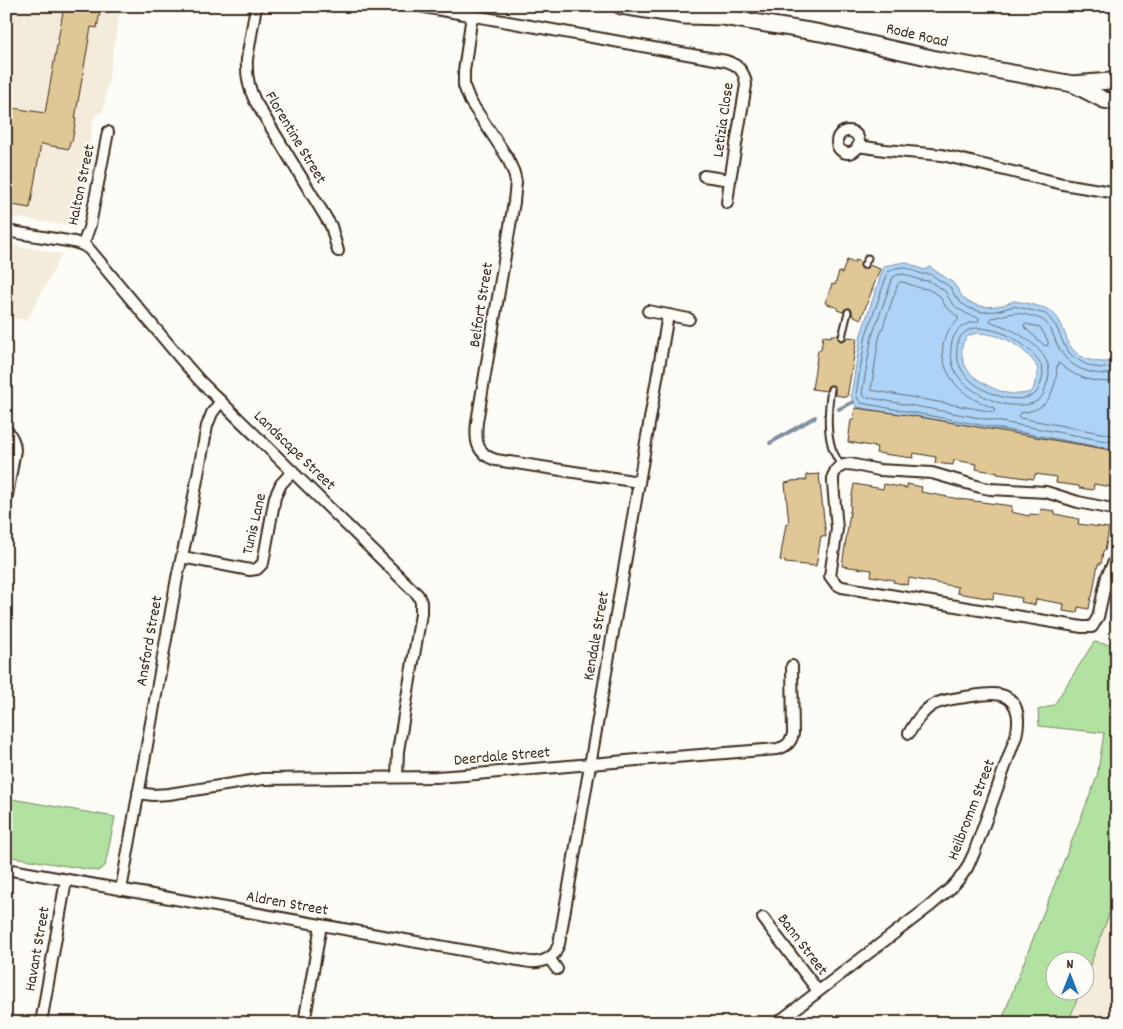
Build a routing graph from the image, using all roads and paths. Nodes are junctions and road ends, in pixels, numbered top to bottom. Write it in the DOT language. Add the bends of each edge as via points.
graph roads {
  1 [pos="256,6"];
  2 [pos="419,6"];
  3 [pos="621,6"];
  4 [pos="689,6"];
  5 [pos="472,15"];
  6 [pos="723,17"];
  7 [pos="1117,82"];
  8 [pos="1073,84"];
  9 [pos="1117,102"];
  10 [pos="108,132"];
  11 [pos="858,146"];
  12 [pos="704,176"];
  13 [pos="730,180"];
  14 [pos="1117,193"];
  15 [pos="727,203"];
  16 [pos="6,231"];
  17 [pos="83,245"];
  18 [pos="338,250"];
  19 [pos="868,258"];
  20 [pos="864,266"];
  21 [pos="648,311"];
  22 [pos="848,312"];
  23 [pos="668,315"];
  24 [pos="689,319"];
  25 [pos="842,337"];
  26 [pos="831,389"];
  27 [pos="221,401"];
  28 [pos="6,429"];
  29 [pos="841,466"];
  30 [pos="293,471"];
  31 [pos="639,482"];
  32 [pos="6,501"];
  33 [pos="1117,510"];
  34 [pos="1117,556"];
  35 [pos="182,557"];
  36 [pos="792,666"];
  37 [pos="909,733"];
  38 [pos="590,764"];
  39 [pos="397,777"];
  40 [pos="138,793"];
  41 [pos="6,868"];
  42 [pos="66,880"];
  43 [pos="121,890"];
  44 [pos="762,918"];
  45 [pos="321,925"];
  46 [pos="549,958"];
  47 [pos="557,969"];
  48 [pos="818,991"];
  49 [pos="41,1023"];
  50 [pos="304,1023"];
  51 [pos="777,1023"];
  1 -- 18 [label="street, Florentine Street" via="246,68 248,85 331,226"];
  2 -- 5 [label="street"];
  3 -- 6 [label="main road, Rode Road" via="685,16"];
  4 -- 6 [label="main road, Rode Road"];
  5 -- 13 [label="street, Letizia Close" via="726,61 738,66 745,76 746,85"];
  5 -- 31 [label="street, Belfort Street" via="464,86 470,101 507,157 516,182 477,422 478,446 488,457 496,460"];
  6 -- 8 [label="main road, Rode Road" via="829,34 936,60"];
  7 -- 8 [label="main road, Rode Road"];
  8 -- 9 [label="main road, Rode Road" via="1104,100"];
  10 -- 17 [label="street, Halton Street" via="90,225"];
  11 -- 14 [label="street" via="942,155 1063,184"];
  12 -- 13 [label="street, Letizia Close"];
  13 -- 15 [label="street, Letizia Close"];
  16 -- 17 [label="street, Landscape Street"];
  17 -- 27 [label="street, Landscape Street" via="95,254 180,358"];
  19 -- 20 [label="lane"];
  21 -- 23 [label="street"];
  22 -- 25 [label="lane"];
  23 -- 24 [label="street"];
  23 -- 31 [label="street, Kendale Street"];
  26 -- 29 [label="lane" via="830,441"];
  27 -- 30 [label="street, Landscape Street"];
  27 -- 35 [label="street, Ansford Street" via="206,426"];
  28 -- 32 [label="street" via="13,438 15,450"];
  29 -- 33 [label="street" via="850,464 879,470 932,473 980,487 1046,492"];
  29 -- 34 [label="street" via="833,479 837,529 830,573 839,586 1092,627 1097,621 1107,576"];
  30 -- 35 [label="street, Tunis Lane" via="281,484 276,497 264,560 259,568 250,570"];
  30 -- 39 [label="street, Landscape Street" via="420,599 421,614 398,751"];
  31 -- 38 [label="street, Kendale Street"];
  35 -- 40 [label="street, Ansford Street"];
  36 -- 38 [label="street, Deerdale Street" via="794,729 790,742 784,747"];
  37 -- 48 [label="street, Heilbromm Street" via="930,707 939,702 1000,695 1016,706 1018,713 1016,736 974,853 960,878 930,906"];
  38 -- 39 [label="street, Deerdale Street" via="465,775"];
  38 -- 46 [label="street, Kendale Street" via="559,944"];
  39 -- 40 [label="street, Deerdale Street" via="263,779 169,794"];
  40 -- 43 [label="street, Ansford Street"];
  41 -- 42 [label="street, Aldren Street"];
  42 -- 43 [label="street, Aldren Street"];
  42 -- 49 [label="street, Havant Street"];
  43 -- 45 [label="street, Aldren Street"];
  44 -- 48 [label="street, Bann Street"];
  45 -- 46 [label="street, Aldren Street" via="531,962"];
  45 -- 50 [label="street"];
  46 -- 47 [label="street"];
  48 -- 51 [label="street, Heilbromm Street"];
}
